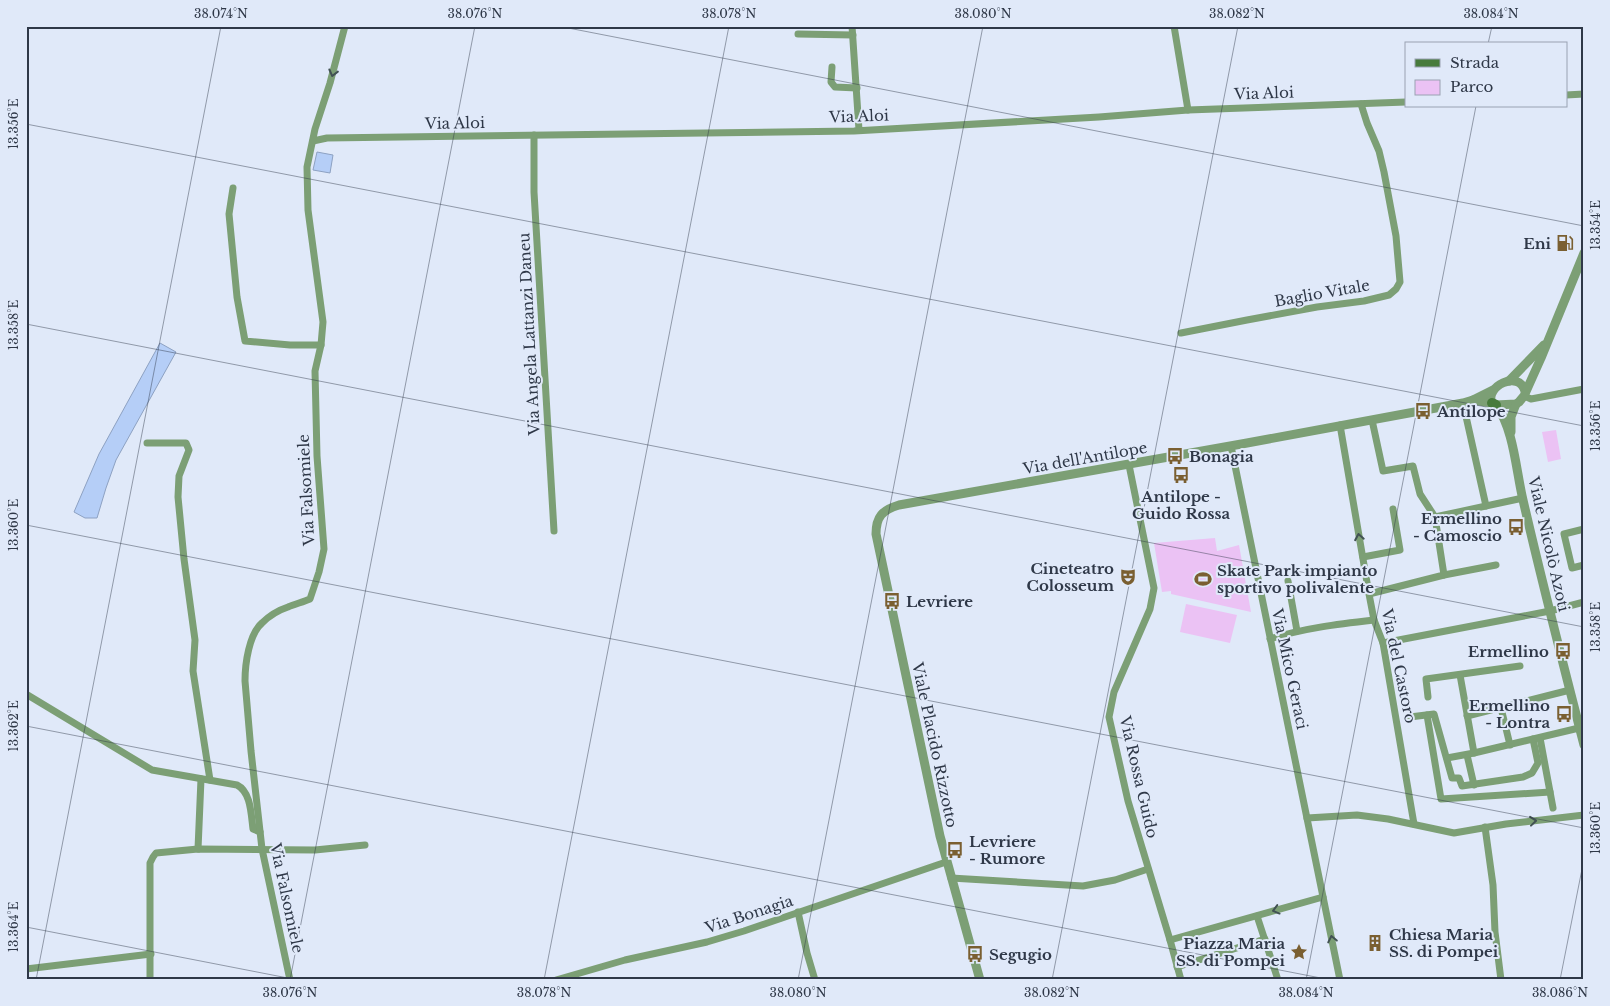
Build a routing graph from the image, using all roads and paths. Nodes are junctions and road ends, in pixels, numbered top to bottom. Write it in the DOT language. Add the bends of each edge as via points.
graph roads {
  1 [pos="345,26"];
  2 [pos="852,26"];
  3 [pos="1174,26"];
  4 [pos="798,34"];
  5 [pos="853,35"];
  6 [pos="832,67"];
  7 [pos="857,88"];
  8 [pos="1584,94"];
  9 [pos="1568,95"];
  10 [pos="1405,102"];
  11 [pos="1361,104"];
  12 [pos="1188,110"];
  13 [pos="859,130"];
  14 [pos="534,135"];
  15 [pos="313,141"];
  16 [pos="232,188"];
  17 [pos="1584,253"];
  18 [pos="1181,333"];
  19 [pos="1546,343"];
  20 [pos="321,345"];
  21 [pos="1509,380"];
  22 [pos="1584,389"];
  23 [pos="1493,390"];
  24 [pos="1525,394"];
  25 [pos="1473,400"];
  26 [pos="1463,402"];
  27 [pos="1494,404"];
  28 [pos="1516,404"];
  29 [pos="1372,420"];
  30 [pos="1340,426"];
  31 [pos="1510,437"];
  32 [pos="147,443"];
  33 [pos="1230,446"];
  34 [pos="1128,465"];
  35 [pos="1522,498"];
  36 [pos="1486,506"];
  37 [pos="1393,509"];
  38 [pos="881,515"];
  39 [pos="1435,517"];
  40 [pos="1584,529"];
  41 [pos="554,531"];
  42 [pos="1362,557"];
  43 [pos="1496,564"];
  44 [pos="1584,565"];
  45 [pos="1444,575"];
  46 [pos="1288,581"];
  47 [pos="1369,594"];
  48 [pos="1584,602"];
  49 [pos="1550,611"];
  50 [pos="1374,620"];
  51 [pos="1297,632"];
  52 [pos="1270,639"];
  53 [pos="1382,644"];
  54 [pos="1520,666"];
  55 [pos="1460,675"];
  56 [pos="1570,690"];
  57 [pos="26,694"];
  58 [pos="1428,697"];
  59 [pos="1501,708"];
  60 [pos="1427,715"];
  61 [pos="1466,716"];
  62 [pos="1410,717"];
  63 [pos="1580,717"];
  64 [pos="1579,728"];
  65 [pos="1537,739"];
  66 [pos="1510,745"];
  67 [pos="1584,745"];
  68 [pos="1471,754"];
  69 [pos="1447,758"];
  70 [pos="201,778"];
  71 [pos="1452,778"];
  72 [pos="210,780"];
  73 [pos="1438,780"];
  74 [pos="1474,785"];
  75 [pos="1462,786"];
  76 [pos="1550,792"];
  77 [pos="1464,798"];
  78 [pos="1553,808"];
  79 [pos="1584,815"];
  80 [pos="1307,818"];
  81 [pos="1414,824"];
  82 [pos="1485,827"];
  83 [pos="260,832"];
  84 [pos="365,845"];
  85 [pos="198,849"];
  86 [pos="262,849"];
  87 [pos="946,862"];
  88 [pos="1148,869"];
  89 [pos="951,878"];
  90 [pos="1323,897"];
  91 [pos="798,912"];
  92 [pos="1257,916"];
  93 [pos="1265,939"];
  94 [pos="1170,940"];
  95 [pos="151,954"];
  96 [pos="1177,966"];
  97 [pos="26,969"];
  98 [pos="150,980"];
  99 [pos="290,980"];
  100 [pos="556,980"];
  101 [pos="815,980"];
  102 [pos="980,980"];
  103 [pos="1180,980"];
  104 [pos="1278,980"];
  105 [pos="1340,980"];
  106 [pos="1501,980"];
  1 -- 15 [label="street, Via Falsomiele, one-way"];
  2 -- 5 [label="street"];
  3 -- 12 [label="street"];
  4 -- 5 [label="street"];
  5 -- 7 [label="street"];
  6 -- 7 [label="street" via="831,82 835,87"];
  7 -- 13 [label="street"];
  8 -- 9 [label="street"];
  10 -- 11 [label="street, Via Aloi"];
  11 -- 12 [label="street, Via Aloi"];
  11 -- 18 [label="street, Baglio Vitale" via="1379,151 1390,204 1400,282 1396,289 1389,295 1364,301"];
  12 -- 13 [label="street, Via Aloi"];
  13 -- 14 [label="street, Via Aloi"];
  14 -- 15 [label="street, Via Aloi" via="327,138"];
  14 -- 41 [label="street, Via Angela Lattanzi Daneu" via="534,192"];
  15 -- 20 [label="street, Via Falsomiele" via="307,167 308,210 323,322"];
  16 -- 20 [label="street" via="229,214 237,298 245,341"];
  17 -- 19 [label="street"];
  19 -- 21 [label="street"];
  19 -- 24 [label="street"];
  20 -- 83 [label="street, Via Falsomiele" via="316,371 317,456 324,550 319,572 310,599 288,606 260,623 245,670"];
  21 -- 23 [label="street"];
  21 -- 24 [label="street" via="1519,382"];
  22 -- 24 [label="street" via="1532,398"];
  23 -- 25 [label="street"];
  23 -- 27 [label="street" via="1490,397"];
  24 -- 28 [label="street"];
  25 -- 26 [label="street, Via dell'Antilope"];
  25 -- 27 [label="street"];
  26 -- 29 [label="street, Via dell'Antilope"];
  26 -- 36 [label="street"];
  27 -- 28 [label="street"];
  27 -- 31 [label="street" via="1502,413"];
  28 -- 31 [label="street"];
  29 -- 30 [label="street, Via dell'Antilope"];
  29 -- 39 [label="street" via="1383,471 1413,466 1420,494"];
  30 -- 33 [label="street, Via dell'Antilope"];
  42 -- 30 [label="street, Via del Castoro, one-way"];
  31 -- 35 [label="street, Viale Nicolò Azoti"];
  32 -- 72 [label="street" via="186,443 189,450 179,476 178,498 195,640 193,670"];
  33 -- 34 [label="street, Via dell'Antilope"];
  33 -- 52 [label="street, Via Mico Geraci"];
  34 -- 38 [label="street, Via dell'Antilope" via="899,505 888,508"];
  34 -- 88 [label="street, Via Rossa Guido" via="1154,588 1150,609 1114,692 1110,717 1128,801"];
  35 -- 36 [label="street"];
  35 -- 49 [label="street, Viale Nicolò Azoti"];
  36 -- 39 [label="street"];
  37 -- 42 [label="street" via="1400,550"];
  38 -- 87 [label="street, Viale Placido Rizzotto" via="876,534"];
  39 -- 45 [label="street"];
  40 -- 44 [label="street" via="1564,534 1572,568"];
  42 -- 47 [label="street, Via del Castoro"];
  43 -- 45 [label="street"];
  45 -- 47 [label="street"];
  46 -- 51 [label="street"];
  47 -- 50 [label="street, Via del Castoro"];
  48 -- 49 [label="street"];
  49 -- 53 [label="street"];
  49 -- 56 [label="street, Viale Nicolò Azoti"];
  50 -- 51 [label="street"];
  50 -- 53 [label="street, Via del Castoro"];
  51 -- 52 [label="street"];
  52 -- 80 [label="street, Via Mico Geraci"];
  53 -- 81 [label="street, Via del Castoro"];
  54 -- 55 [label="street"];
  55 -- 58 [label="street" via="1426,679"];
  55 -- 61 [label="street"];
  56 -- 59 [label="street"];
  56 -- 63 [label="street, Viale Nicolò Azoti"];
  57 -- 70 [label="street" via="152,770"];
  59 -- 61 [label="street"];
  59 -- 66 [label="street"];
  60 -- 62 [label="street"];
  60 -- 69 [label="street" via="1434,714"];
  60 -- 73 [label="street"];
  61 -- 68 [label="street"];
  63 -- 64 [label="street, Viale Nicolò Azoti"];
  64 -- 65 [label="street"];
  64 -- 67 [label="street, Viale Nicolò Azoti"];
  65 -- 66 [label="street"];
  65 -- 74 [label="street" via="1538,763 1532,773"];
  65 -- 76 [label="street"];
  66 -- 68 [label="street"];
  68 -- 69 [label="street"];
  68 -- 74 [label="street"];
  69 -- 71 [label="street"];
  70 -- 72 [label="street"];
  70 -- 85 [label="street"];
  71 -- 73 [label="street"];
  71 -- 75 [label="street" via="1459,778"];
  72 -- 83 [label="street" via="237,785 246,791 253,828"];
  73 -- 77 [label="street" via="1441,799"];
  74 -- 75 [label="street"];
  75 -- 77 [label="street"];
  76 -- 77 [label="street"];
  76 -- 78 [label="street"];
  82 -- 79 [label="street, one-way"];
  80 -- 81 [label="street" via="1357,815"];
  80 -- 90 [label="street, Via Mico Geraci"];
  81 -- 82 [label="street" via="1454,833"];
  82 -- 106 [label="street"];
  83 -- 86 [label="street, Via Falsomiele"];
  84 -- 86 [label="street" via="315,850"];
  85 -- 86 [label="street"];
  85 -- 95 [label="street" via="160,852 153,857 149,890"];
  86 -- 99 [label="street, Via Falsomiele"];
  87 -- 89 [label="street, Viale Placido Rizzotto"];
  87 -- 91 [label="street, Via Bonagia"];
  88 -- 89 [label="street" via="1083,886"];
  88 -- 94 [label="street, Via Rossa Guido"];
  89 -- 102 [label="street, Viale Placido Rizzotto"];
  90 -- 92 [label="street, one-way"];
  105 -- 90 [label="street, Via Mico Geraci, one-way"];
  91 -- 100 [label="street, Via Bonagia" via="707,942 625,960"];
  91 -- 101 [label="street"];
  92 -- 93 [label="street"];
  92 -- 94 [label="street"];
  93 -- 96 [label="street"];
  93 -- 104 [label="street"];
  94 -- 96 [label="street, Via Rossa Guido"];
  95 -- 97 [label="street"];
  95 -- 98 [label="street"];
  96 -- 103 [label="street, Via Rossa Guido"];
}
